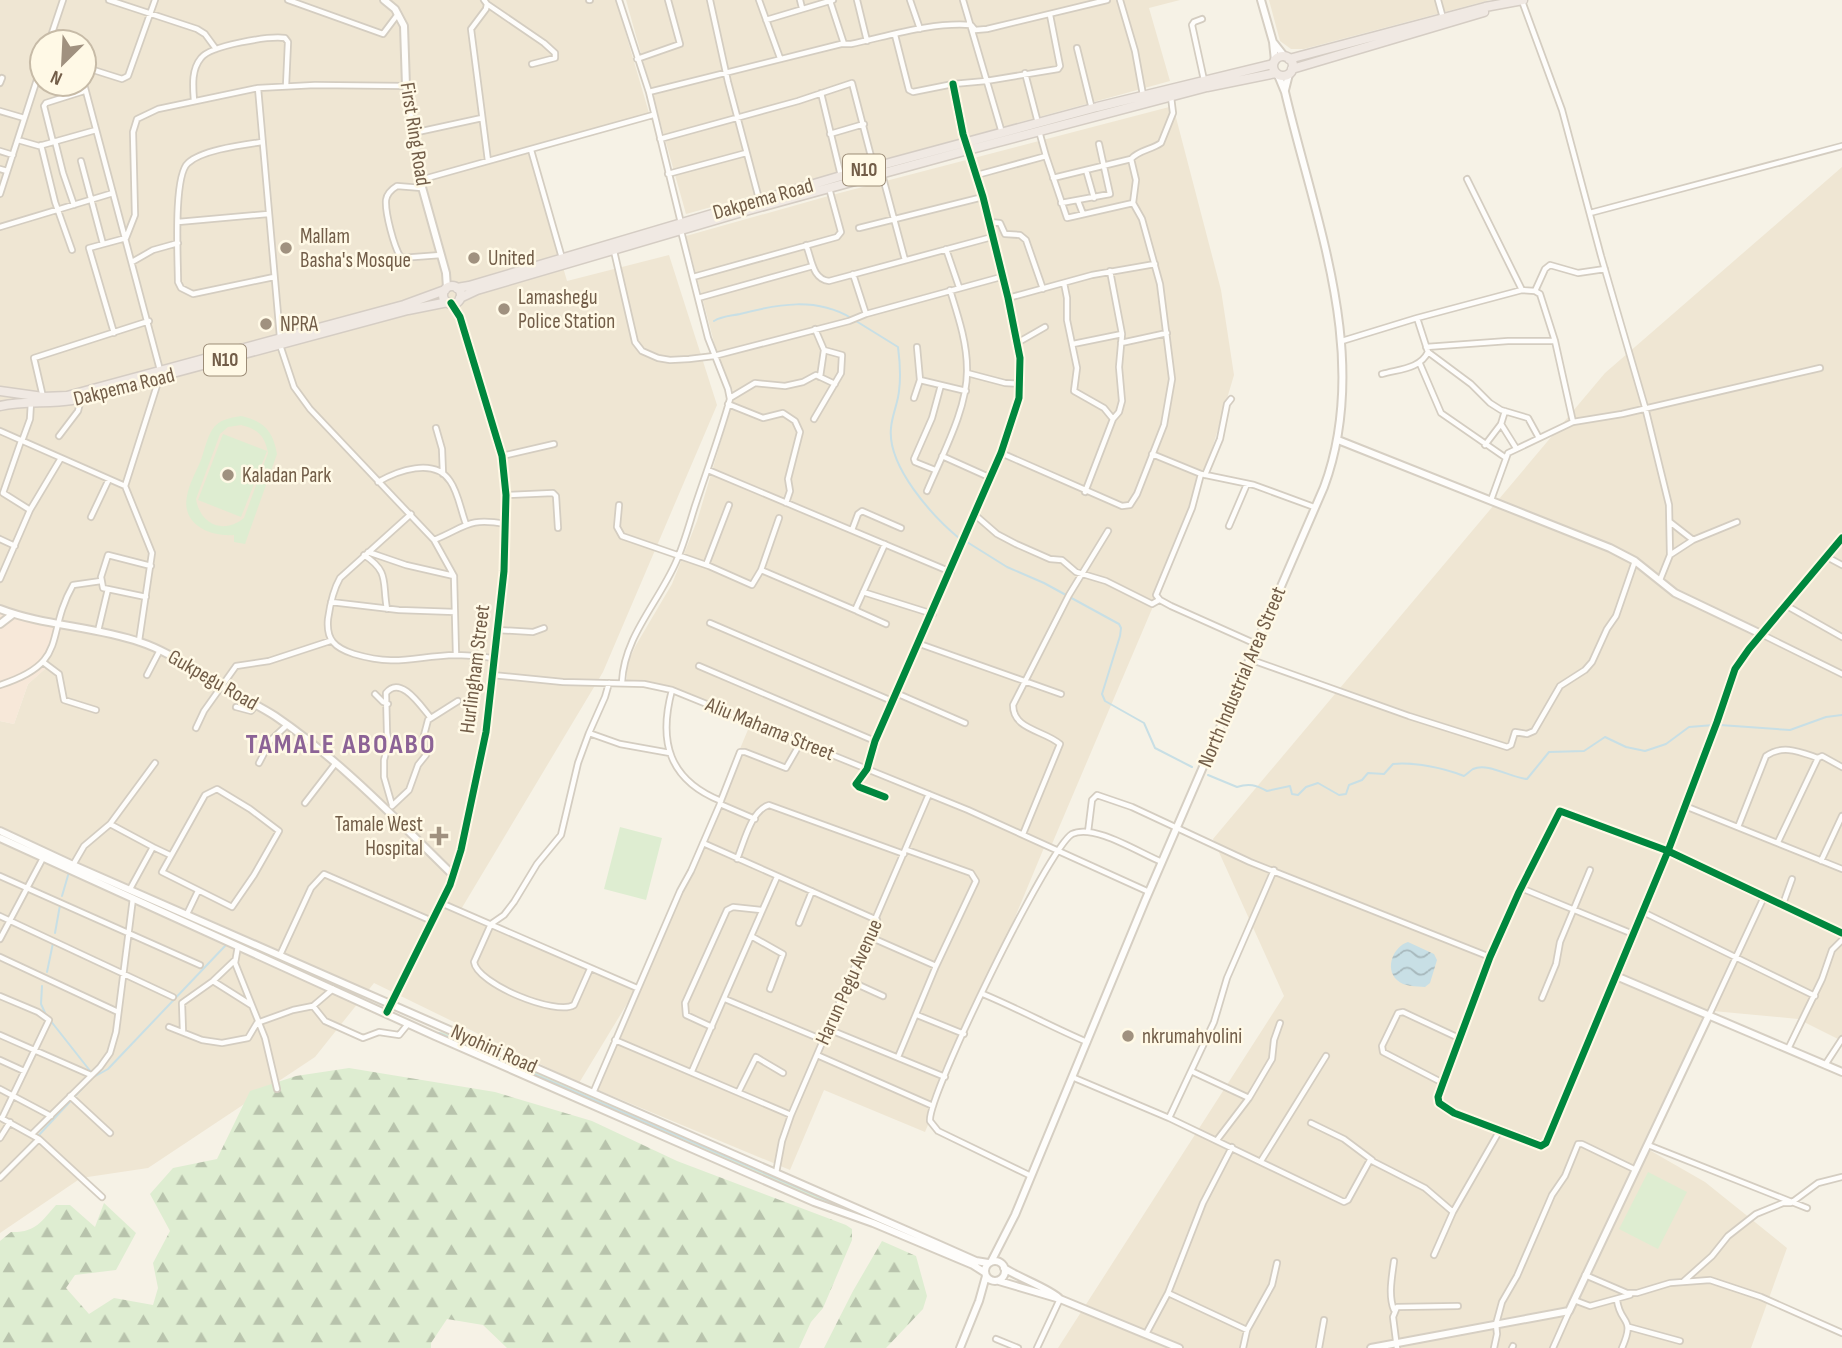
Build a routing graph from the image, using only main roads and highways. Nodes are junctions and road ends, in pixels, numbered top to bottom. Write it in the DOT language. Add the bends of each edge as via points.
graph roads {
  1 [pos="384,0"];
  2 [pos="1261,0"];
  3 [pos="1523,0"];
  4 [pos="1484,3"];
  5 [pos="1502,5"];
  6 [pos="1418,29"];
  7 [pos="1273,42"];
  8 [pos="1287,58"];
  9 [pos="1276,68"];
  10 [pos="1291,71"];
  11 [pos="1285,92"];
  12 [pos="1039,127"];
  13 [pos="967,146"];
  14 [pos="681,227"];
  15 [pos="451,288"];
  16 [pos="455,301"];
  17 [pos="280,342"];
  18 [pos="160,374"];
  19 [pos="0,391"];
  20 [pos="0,406"];
  21 [pos="1338,440"];
  22 [pos="1842,538"];
  23 [pos="0,609"];
  24 [pos="13,614"];
  25 [pos="0,624"];
  26 [pos="1761,634"];
  27 [pos="0,831"];
  28 [pos="0,838"];
  29 [pos="453,875"];
  30 [pos="391,1004"];
  31 [pos="387,1013"];
  32 [pos="1709,1015"];
  33 [pos="440,1026"];
  34 [pos="435,1036"];
  35 [pos="1842,1072"];
  36 [pos="1004,1239"];
  37 [pos="990,1263"];
  38 [pos="1003,1266"];
  39 [pos="985,1274"];
  40 [pos="997,1281"];
  41 [pos="1059,1299"];
  42 [pos="979,1301"];
  43 [pos="1397,1345"];
  44 [pos="960,1348"];
  45 [pos="1178,1348"];
  46 [pos="1371,1348"];
  1 -- 15 [label="main road, First Ring Road" via="404,26 406,86 421,184"];
  2 -- 7 [label="main road"];
  3 -- 5 [label="highway, N10"];
  4 -- 5 [label="highway, N10"];
  4 -- 6 [label="highway, N10"];
  5 -- 6 [label="highway, N10"];
  6 -- 8 [label="highway, N10"];
  6 -- 10 [label="highway, N10"];
  7 -- 8 [label="main road"];
  7 -- 9 [label="main road, North Industrial Area Street"];
  8 -- 9 [label="highway, N10"];
  8 -- 10 [label="highway"];
  9 -- 10 [label="highway, N10"];
  9 -- 11 [label="main road, North Industrial Area Street"];
  9 -- 12 [label="highway, Dakpema Road / N10"];
  9 -- 12 [label="highway, Dakpema Road / N10" via="1204,81"];
  10 -- 11 [label="main road, North Industrial Area Street"];
  11 -- 21 [label="main road, North Industrial Area Street" via="1330,272 1342,341"];
  12 -- 13 [label="highway, Dakpema Road / N10"];
  12 -- 13 [label="highway, Dakpema Road / N10" via="1002,133"];
  13 -- 14 [label="highway, Dakpema Road / N10" via="882,174"];
  13 -- 14 [label="highway, Dakpema Road / N10" via="841,176"];
  14 -- 15 [label="highway, Dakpema Road / N10"];
  14 -- 16 [label="highway, Dakpema Road / N10" via="477,290"];
  15 -- 16 [label="highway" via="461,292"];
  15 -- 16 [label="highway" via="444,298"];
  15 -- 17 [label="highway, Dakpema Road / N10"];
  16 -- 17 [label="highway, Dakpema Road / N10"];
  16 -- 29 [label="main road, Hurlingham Street" via="502,456 506,525 486,732"];
  17 -- 18 [label="highway, Dakpema Road / N10"];
  18 -- 19 [label="highway, Dakpema Road / N10" via="67,396"];
  18 -- 20 [label="highway, Dakpema Road / N10" via="81,398"];
  21 -- 26 [label="main road" via="1610,548 1635,561 1675,593"];
  21 -- 36 [label="main road, North Industrial Area Street" via="1332,466"];
  22 -- 26 [label="main road"];
  23 -- 24 [label="main road, Gukpegu Road"];
  24 -- 25 [label="main road"];
  24 -- 29 [label="main road, Gukpegu Road" via="139,641 256,705 287,724 389,808"];
  26 -- 32 [label="main road" via="1735,669 1616,976"];
  27 -- 30 [label="main road, Nyohini Road"];
  28 -- 31 [label="main road, Nyohini Road"];
  29 -- 30 [label="main road, Hurlingham Street"];
  30 -- 31 [label="main road, Hurlingham Street"];
  30 -- 33 [label="main road, Nyohini Road"];
  31 -- 34 [label="main road, Nyohini Road"];
  32 -- 35 [label="main road"];
  32 -- 43 [label="main road" via="1569,1311"];
  33 -- 34 [label="main road" via="433,1029"];
  33 -- 37 [label="main road, Nyohini Road" via="976,1261"];
  34 -- 39 [label="main road, Nyohini Road"];
  36 -- 37 [label="main road, North Industrial Area Street"];
  36 -- 38 [label="main road, North Industrial Area Street"];
  37 -- 38 [label="main road"];
  37 -- 39 [label="main road"];
  38 -- 40 [label="main road" via="1004,1274"];
  38 -- 41 [label="main road"];
  39 -- 40 [label="main road"];
  39 -- 42 [label="main road"];
  40 -- 41 [label="main road"];
  40 -- 42 [label="main road"];
  41 -- 45 [label="main road"];
  42 -- 44 [label="main road"];
  43 -- 46 [label="main road"];
}
